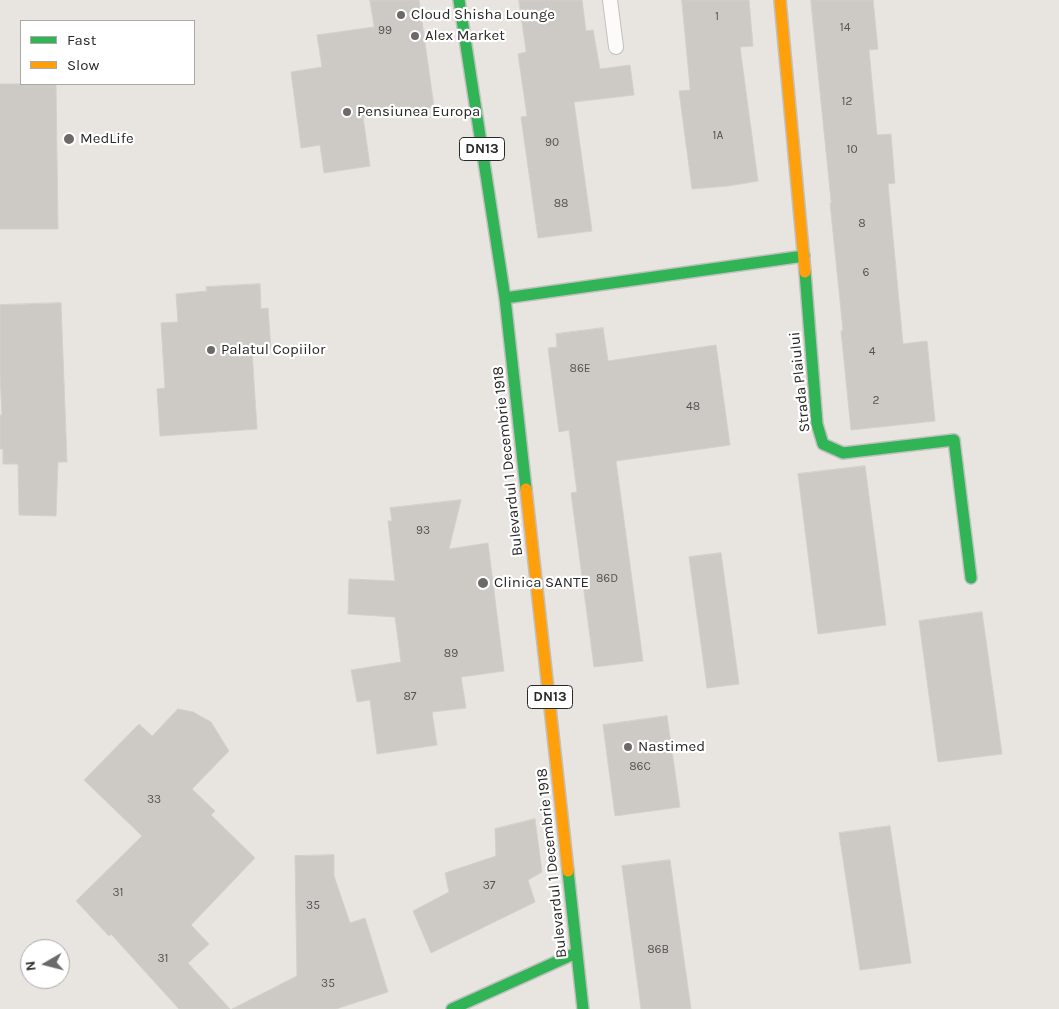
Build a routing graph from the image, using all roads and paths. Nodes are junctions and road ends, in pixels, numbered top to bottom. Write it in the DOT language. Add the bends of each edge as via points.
graph roads {
  1 [pos="459,0"];
  2 [pos="610,0"];
  3 [pos="780,0"];
  4 [pos="616,47"];
  5 [pos="804,256"];
  6 [pos="505,298"];
  7 [pos="971,578"];
  8 [pos="576,952"];
  9 [pos="452,1009"];
  10 [pos="582,1009"];
  1 -- 6 [label="street, Bulevardul 1 Decembrie 1918 / DN13"];
  2 -- 4 [label="lane"];
  3 -- 5 [label="street, Strada Plaiului"];
  5 -- 6 [label="street"];
  5 -- 7 [label="street, Strada Plaiului" via="817,424 823,444 843,452 954,440"];
  6 -- 8 [label="street, Bulevardul 1 Decembrie 1918 / DN13"];
  8 -- 9 [label="street"];
  8 -- 10 [label="street, Bulevardul 1 Decembrie 1918 / DN13"];
}
